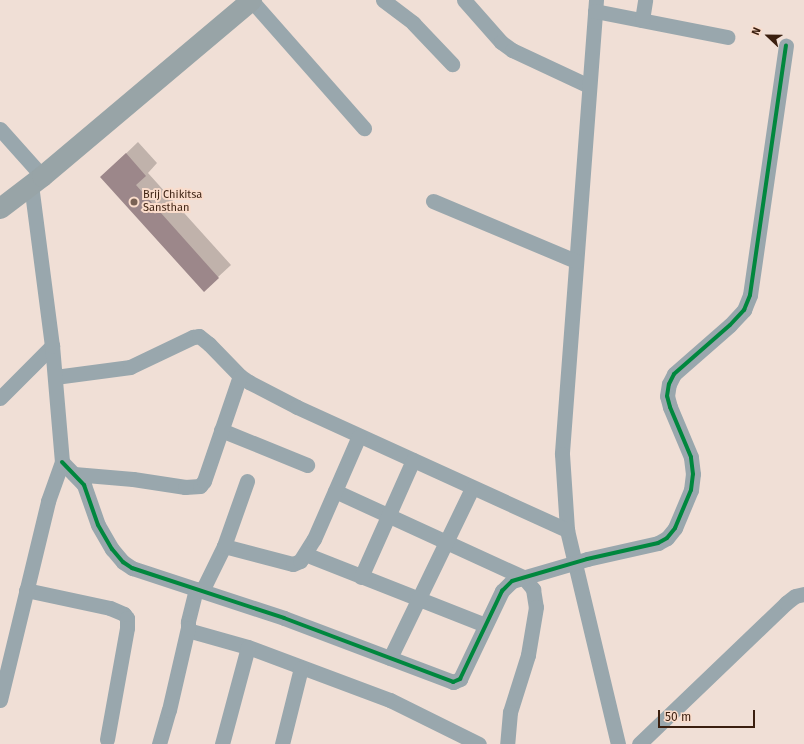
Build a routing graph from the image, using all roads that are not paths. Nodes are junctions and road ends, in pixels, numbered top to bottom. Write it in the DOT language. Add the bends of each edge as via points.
graph roads {
  1 [pos="251,0"];
  2 [pos="383,0"];
  3 [pos="464,0"];
  4 [pos="644,0"];
  5 [pos="596,6"];
  6 [pos="642,20"];
  7 [pos="728,37"];
  8 [pos="786,46"];
  9 [pos="452,64"];
  10 [pos="589,86"];
  11 [pos="364,128"];
  12 [pos="0,129"];
  13 [pos="36,180"];
  14 [pos="433,201"];
  15 [pos="0,208"];
  16 [pos="576,261"];
  17 [pos="52,346"];
  18 [pos="240,376"];
  19 [pos="55,377"];
  20 [pos="0,398"];
  21 [pos="221,430"];
  22 [pos="359,436"];
  23 [pos="413,460"];
  24 [pos="62,462"];
  25 [pos="307,465"];
  26 [pos="74,474"];
  27 [pos="247,481"];
  28 [pos="472,488"];
  29 [pos="335,491"];
  30 [pos="388,515"];
  31 [pos="567,530"];
  32 [pos="446,542"];
  33 [pos="224,546"];
  34 [pos="305,554"];
  35 [pos="575,563"];
  36 [pos="361,577"];
  37 [pos="523,577"];
  38 [pos="26,590"];
  39 [pos="199,590"];
  40 [pos="804,594"];
  41 [pos="418,600"];
  42 [pos="485,625"];
  43 [pos="188,628"];
  44 [pos="248,647"];
  45 [pos="390,658"];
  46 [pos="301,668"];
  47 [pos="0,700"];
  48 [pos="107,739"];
  49 [pos="159,744"];
  50 [pos="222,744"];
  51 [pos="282,744"];
  52 [pos="479,744"];
  53 [pos="507,744"];
  54 [pos="618,744"];
  55 [pos="639,744"];
  1 -- 11 [label="street"];
  1 -- 13 [label="street"];
  2 -- 9 [label="street" via="413,23"];
  3 -- 10 [label="street" via="501,42 512,50"];
  4 -- 6 [label="street"];
  5 -- 6 [label="street"];
  5 -- 10 [label="street"];
  6 -- 7 [label="street"];
  8 -- 35 [label="street" via="750,295 744,310 674,374 669,384 667,396 670,407 691,457 691,490 675,528 667,538 634,550"];
  10 -- 16 [label="street"];
  12 -- 13 [label="street"];
  13 -- 15 [label="street"];
  13 -- 17 [label="street"];
  14 -- 16 [label="street"];
  16 -- 31 [label="street" via="562,454"];
  17 -- 19 [label="street"];
  17 -- 20 [label="street"];
  18 -- 19 [label="street" via="199,336 130,367"];
  18 -- 21 [label="street"];
  18 -- 22 [label="street" via="297,407"];
  19 -- 24 [label="street"];
  21 -- 25 [label="street"];
  21 -- 26 [label="street" via="204,481 194,488"];
  22 -- 23 [label="street"];
  22 -- 29 [label="street"];
  23 -- 28 [label="street"];
  23 -- 30 [label="street"];
  24 -- 26 [label="street"];
  24 -- 38 [label="street" via="48,501"];
  26 -- 39 [label="street" via="84,485 98,525 123,562 132,568"];
  27 -- 33 [label="street"];
  28 -- 31 [label="street"];
  28 -- 32 [label="street"];
  29 -- 30 [label="street"];
  29 -- 34 [label="street"];
  30 -- 32 [label="street"];
  30 -- 36 [label="street"];
  31 -- 35 [label="street"];
  32 -- 37 [label="street"];
  32 -- 41 [label="street"];
  33 -- 34 [label="street" via="293,564 300,561"];
  33 -- 39 [label="street"];
  34 -- 36 [label="street"];
  35 -- 37 [label="street"];
  35 -- 54 [label="street"];
  36 -- 41 [label="street"];
  37 -- 42 [label="street" via="512,581 502,591"];
  37 -- 53 [label="street" via="533,589 536,607 528,655 510,712"];
  38 -- 47 [label="street"];
  38 -- 48 [label="street" via="110,608 127,618"];
  39 -- 43 [label="street"];
  39 -- 45 [label="street" via="284,618"];
  40 -- 55 [label="street" via="795,596 786,603"];
  41 -- 42 [label="street"];
  41 -- 45 [label="street"];
  42 -- 45 [label="street" via="460,678 453,682"];
  43 -- 44 [label="street"];
  43 -- 49 [label="street" via="170,710"];
  44 -- 46 [label="street"];
  44 -- 50 [label="street"];
  46 -- 51 [label="street"];
  46 -- 52 [label="street" via="390,700"];
}
